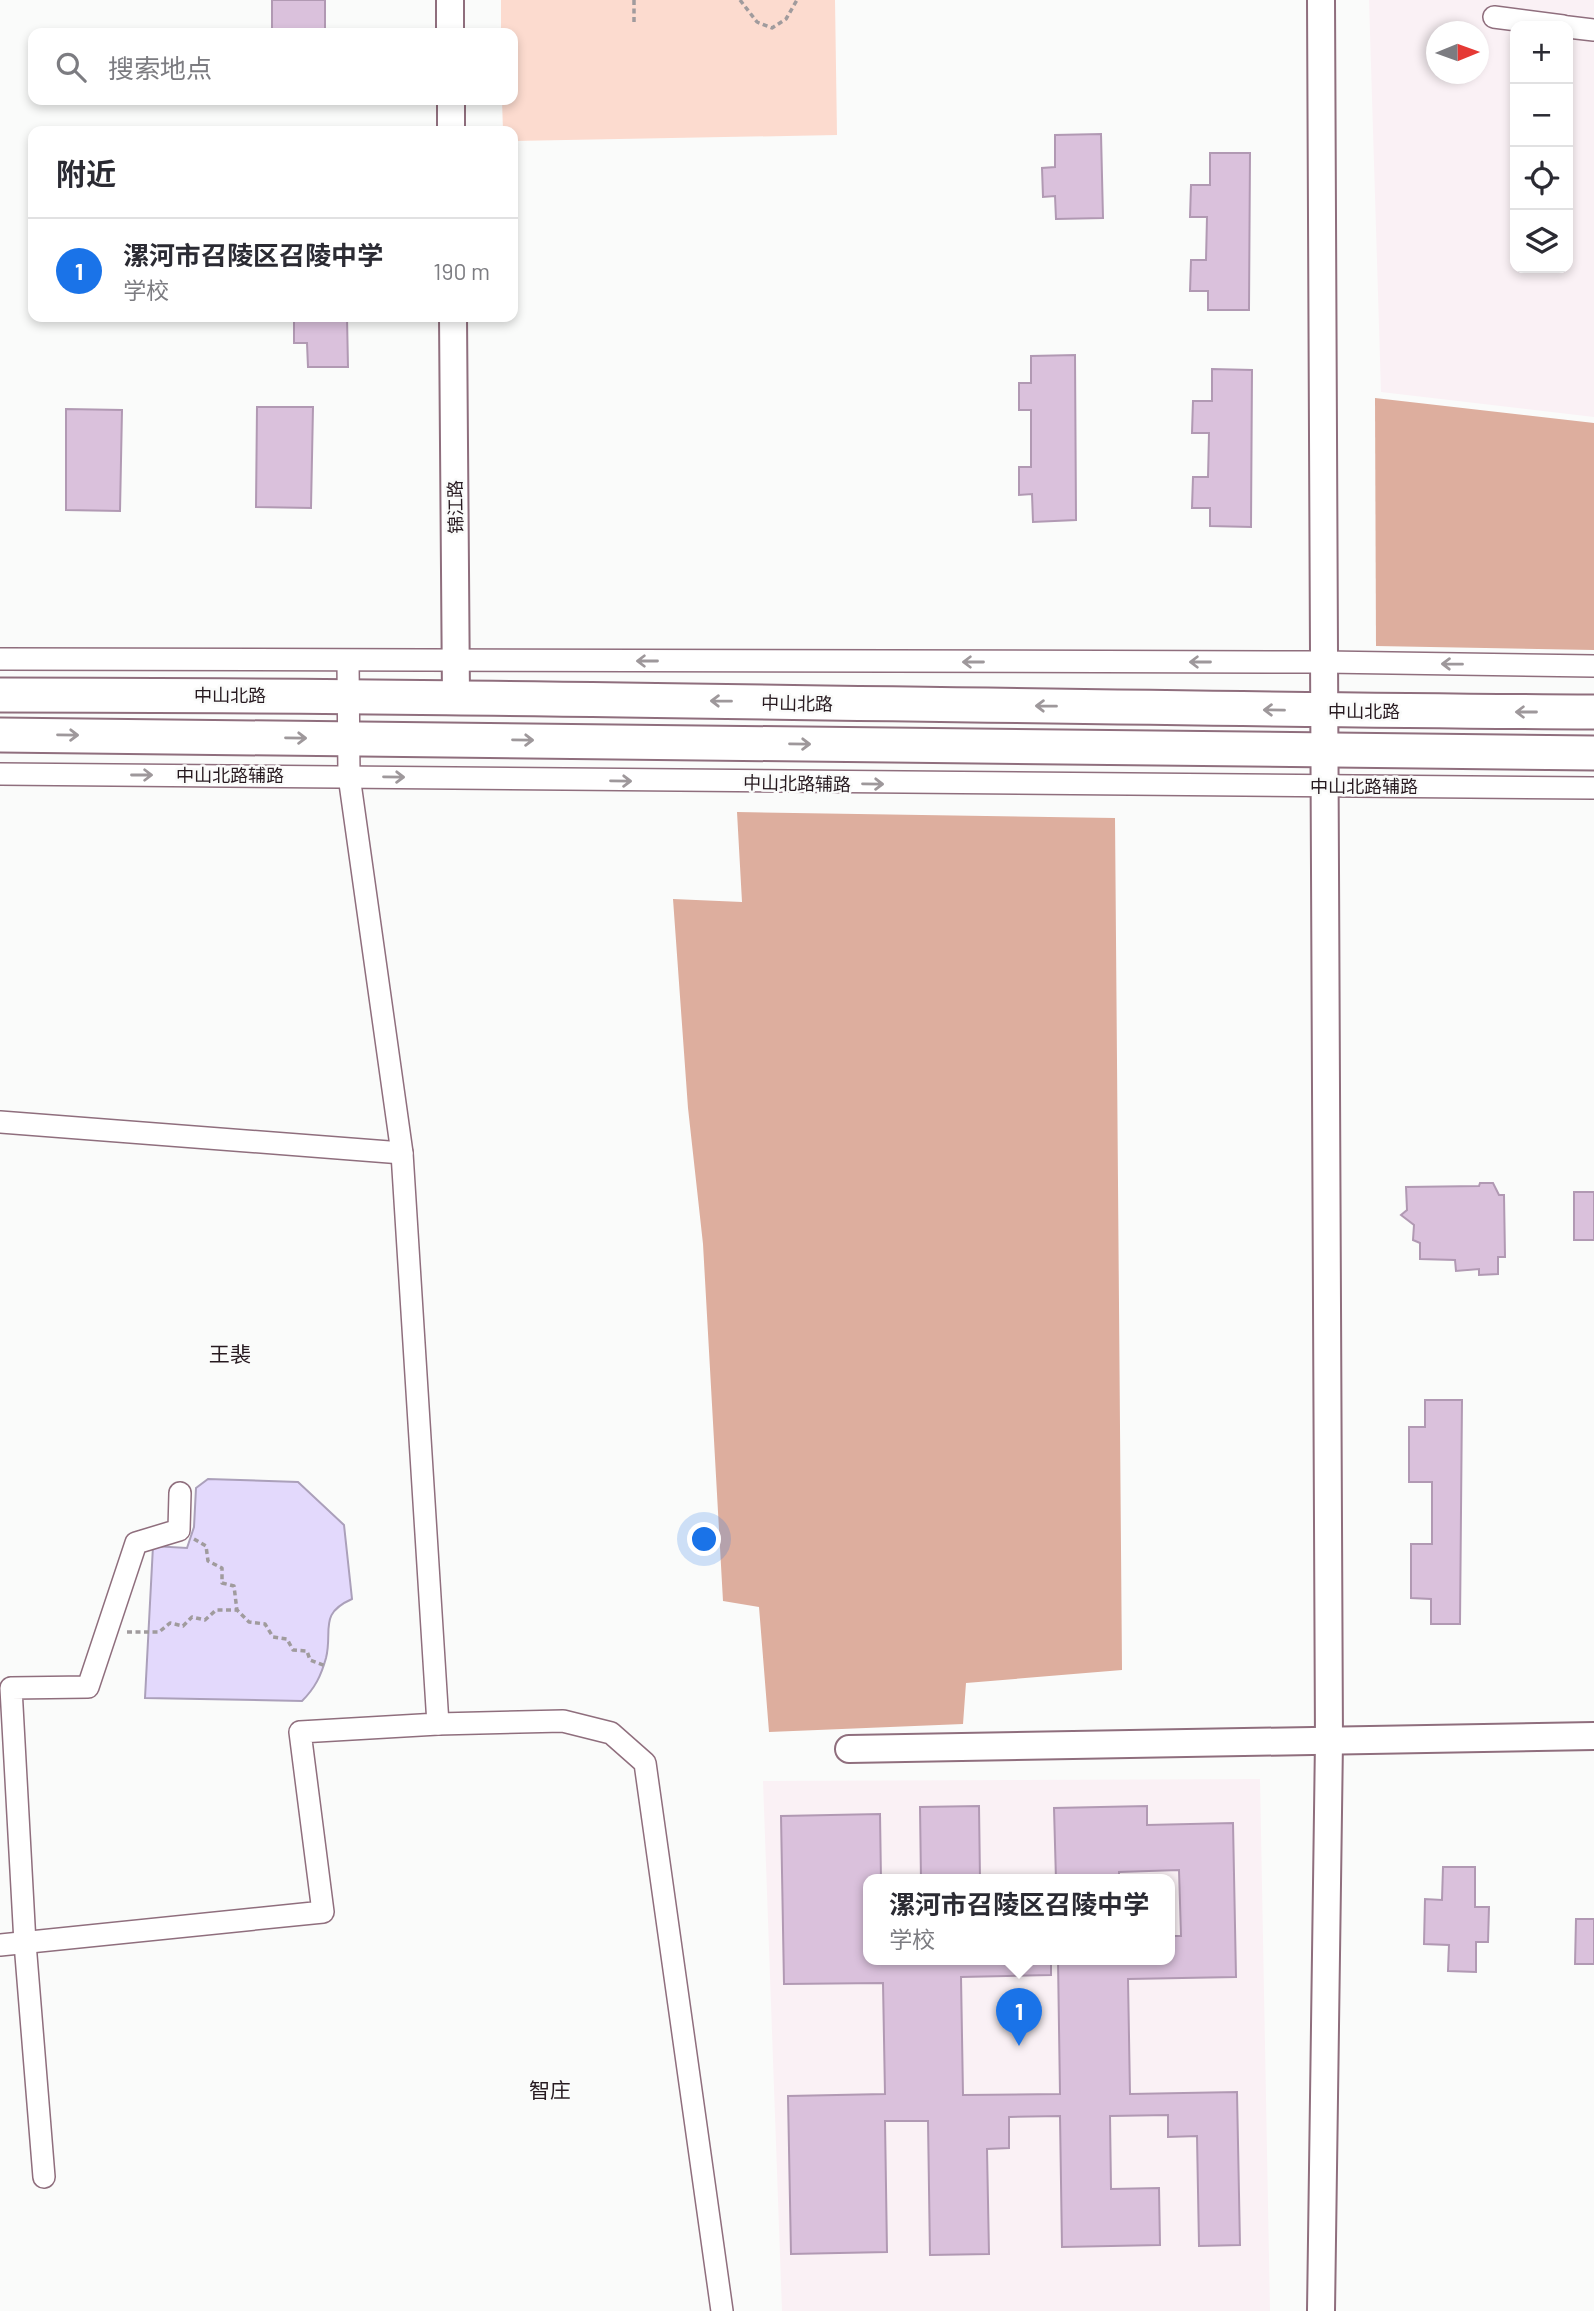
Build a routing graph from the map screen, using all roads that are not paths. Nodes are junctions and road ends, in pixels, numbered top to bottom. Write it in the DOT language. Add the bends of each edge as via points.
graph roads {
  1 [pos="450,0"];
  2 [pos="1321,0"];
  3 [pos="1494,18"];
  4 [pos="1518,21"];
  5 [pos="450,28"];
  6 [pos="1573,28"];
  7 [pos="1594,30"];
  8 [pos="451,105"];
  9 [pos="451,126"];
  10 [pos="453,322"];
  11 [pos="0,659"];
  12 [pos="348,661"];
  13 [pos="457,661"];
  14 [pos="1325,662"];
  15 [pos="1594,666"];
  16 [pos="0,695"];
  17 [pos="348,695"];
  18 [pos="456,697"];
  19 [pos="1325,711"];
  20 [pos="1594,712"];
  21 [pos="0,735"];
  22 [pos="349,738"];
  23 [pos="1325,750"];
  24 [pos="1594,753"];
  25 [pos="0,774"];
  26 [pos="349,776"];
  27 [pos="1326,786"];
  28 [pos="1594,788"];
  29 [pos="0,1122"];
  30 [pos="402,1153"];
  31 [pos="180,1493"];
  32 [pos="438,1724"];
  33 [pos="1594,1736"];
  34 [pos="1329,1741"];
  35 [pos="849,1749"];
  36 [pos="24,1942"];
  37 [pos="0,1945"];
  38 [pos="44,2177"];
  39 [pos="722,2311"];
  40 [pos="1321,2311"];
  1 -- 5 [label="street"];
  2 -- 14 [label="street"];
  3 -- 4 [label="street"];
  6 -- 7 [label="street"];
  8 -- 9 [label="street"];
  10 -- 13 [label="street, 锦江路"];
  11 -- 12 [label="street"];
  12 -- 13 [label="street"];
  12 -- 17 [label="street"];
  14 -- 13 [label="street, one-way"];
  13 -- 18 [label="street, 锦江路"];
  15 -- 14 [label="street, one-way"];
  14 -- 19 [label="street"];
  16 -- 17 [label="main road, 中山北路"];
  17 -- 18 [label="main road, 中山北路"];
  17 -- 22 [label="street"];
  19 -- 18 [label="main road, 中山北路, one-way"];
  20 -- 19 [label="main road, 中山北路, one-way"];
  19 -- 23 [label="street"];
  21 -- 22 [label="main road, one-way"];
  22 -- 23 [label="main road, one-way"];
  22 -- 26 [label="street"];
  23 -- 24 [label="main road"];
  23 -- 27 [label="street"];
  25 -- 26 [label="street, 中山北路辅路, one-way"];
  26 -- 27 [label="street, 中山北路辅路, one-way"];
  26 -- 30 [label="street"];
  27 -- 28 [label="street, 中山北路辅路"];
  27 -- 34 [label="street"];
  29 -- 30 [label="street"];
  30 -- 32 [label="street"];
  31 -- 36 [label="street" via="179,1530 136,1543 88,1687 11,1688"];
  32 -- 36 [label="street" via="300,1732 323,1912"];
  32 -- 39 [label="street" via="563,1721 611,1733 645,1763"];
  33 -- 34 [label="street"];
  34 -- 35 [label="street"];
  34 -- 40 [label="street"];
  36 -- 37 [label="street"];
  36 -- 38 [label="street"];
}
